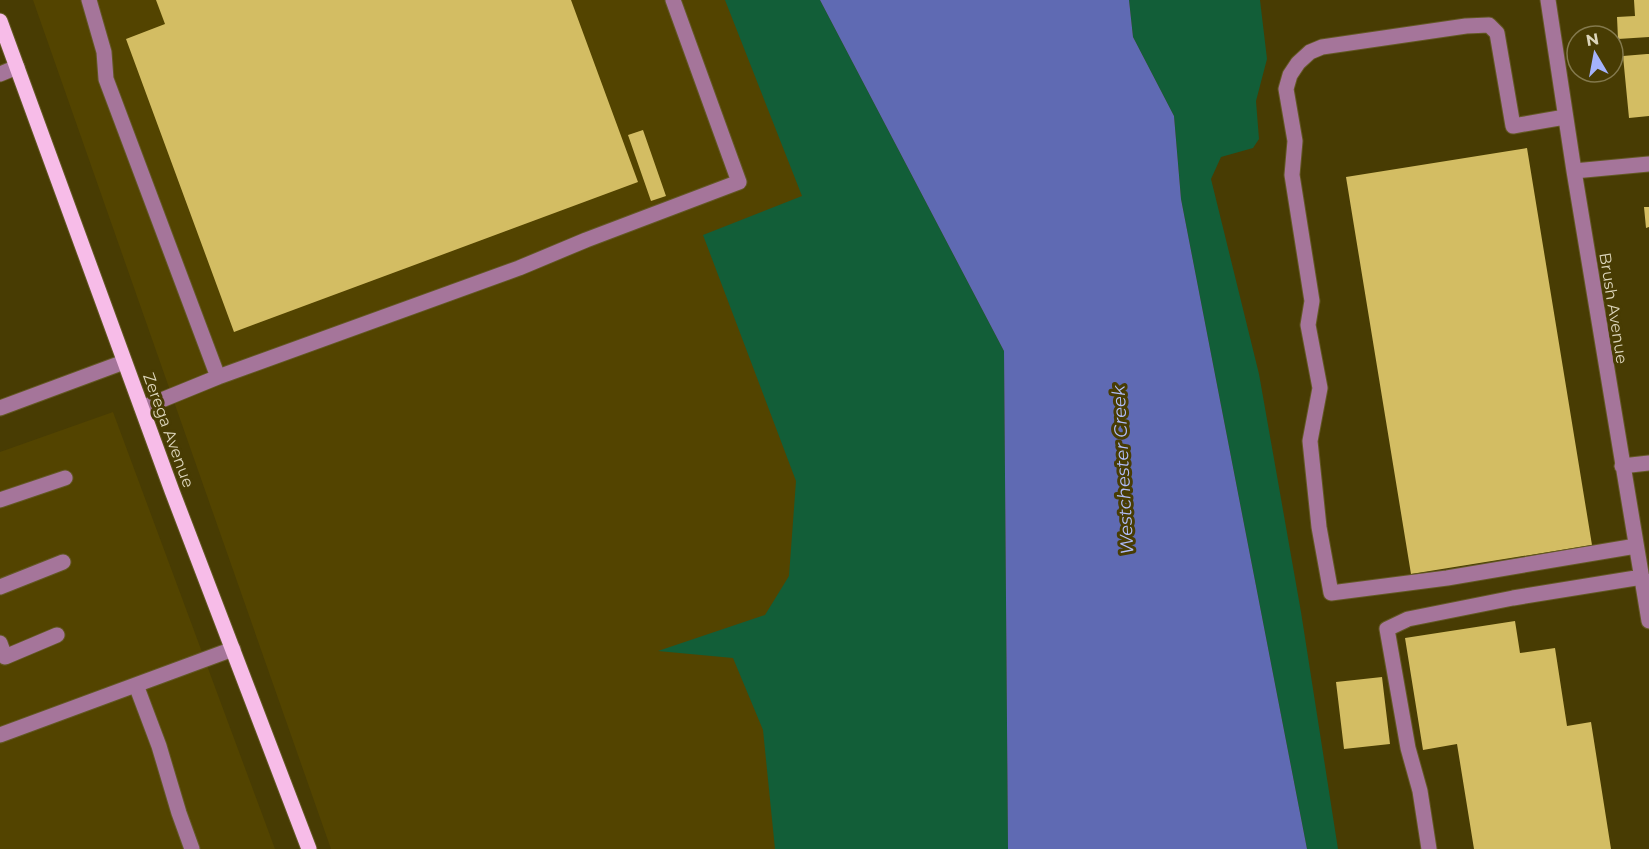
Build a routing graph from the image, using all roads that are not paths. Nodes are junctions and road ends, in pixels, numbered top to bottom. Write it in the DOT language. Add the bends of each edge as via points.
graph roads {
  1 [pos="89,0"];
  2 [pos="673,0"];
  3 [pos="1548,0"];
  4 [pos="0,21"];
  5 [pos="17,67"];
  6 [pos="0,74"];
  7 [pos="1565,117"];
  8 [pos="1649,164"];
  9 [pos="1574,171"];
  10 [pos="124,362"];
  11 [pos="218,377"];
  12 [pos="0,408"];
  13 [pos="142,408"];
  14 [pos="1649,463"];
  15 [pos="1622,466"];
  16 [pos="65,478"];
  17 [pos="0,500"];
  18 [pos="1636,546"];
  19 [pos="63,562"];
  20 [pos="1642,577"];
  21 [pos="0,587"];
  22 [pos="1649,621"];
  23 [pos="57,635"];
  24 [pos="0,643"];
  25 [pos="233,649"];
  26 [pos="136,685"];
  27 [pos="0,735"];
  28 [pos="192,849"];
  29 [pos="309,849"];
  30 [pos="1429,849"];
  1 -- 11 [label="street" via="104,52 106,79"];
  2 -- 11 [label="street" via="740,182 519,268"];
  3 -- 7 [label="street, Brush Avenue"];
  4 -- 5 [label="main road, Zerega Avenue"];
  5 -- 6 [label="street"];
  5 -- 10 [label="main road, Zerega Avenue"];
  7 -- 9 [label="street, Brush Avenue"];
  7 -- 18 [label="street" via="1513,126 1497,33 1489,25 1322,47 1310,52 1290,75 1286,88 1295,141 1292,175 1312,301 1308,325 1320,388 1310,441 1319,526 1331,593"];
  8 -- 9 [label="street"];
  9 -- 15 [label="street, Brush Avenue"];
  10 -- 12 [label="street"];
  10 -- 13 [label="main road, Zerega Avenue"];
  11 -- 13 [label="street"];
  13 -- 25 [label="main road, Zerega Avenue"];
  14 -- 15 [label="street"];
  15 -- 18 [label="street, Brush Avenue"];
  16 -- 17 [label="street"];
  18 -- 20 [label="street, Brush Avenue"];
  19 -- 21 [label="street"];
  20 -- 22 [label="street, Brush Avenue"];
  20 -- 30 [label="street" via="1408,619 1388,629"];
  23 -- 24 [label="street" via="5,657"];
  25 -- 26 [label="street"];
  25 -- 29 [label="main road, Zerega Avenue"];
  26 -- 27 [label="street"];
  26 -- 28 [label="street"];
}
